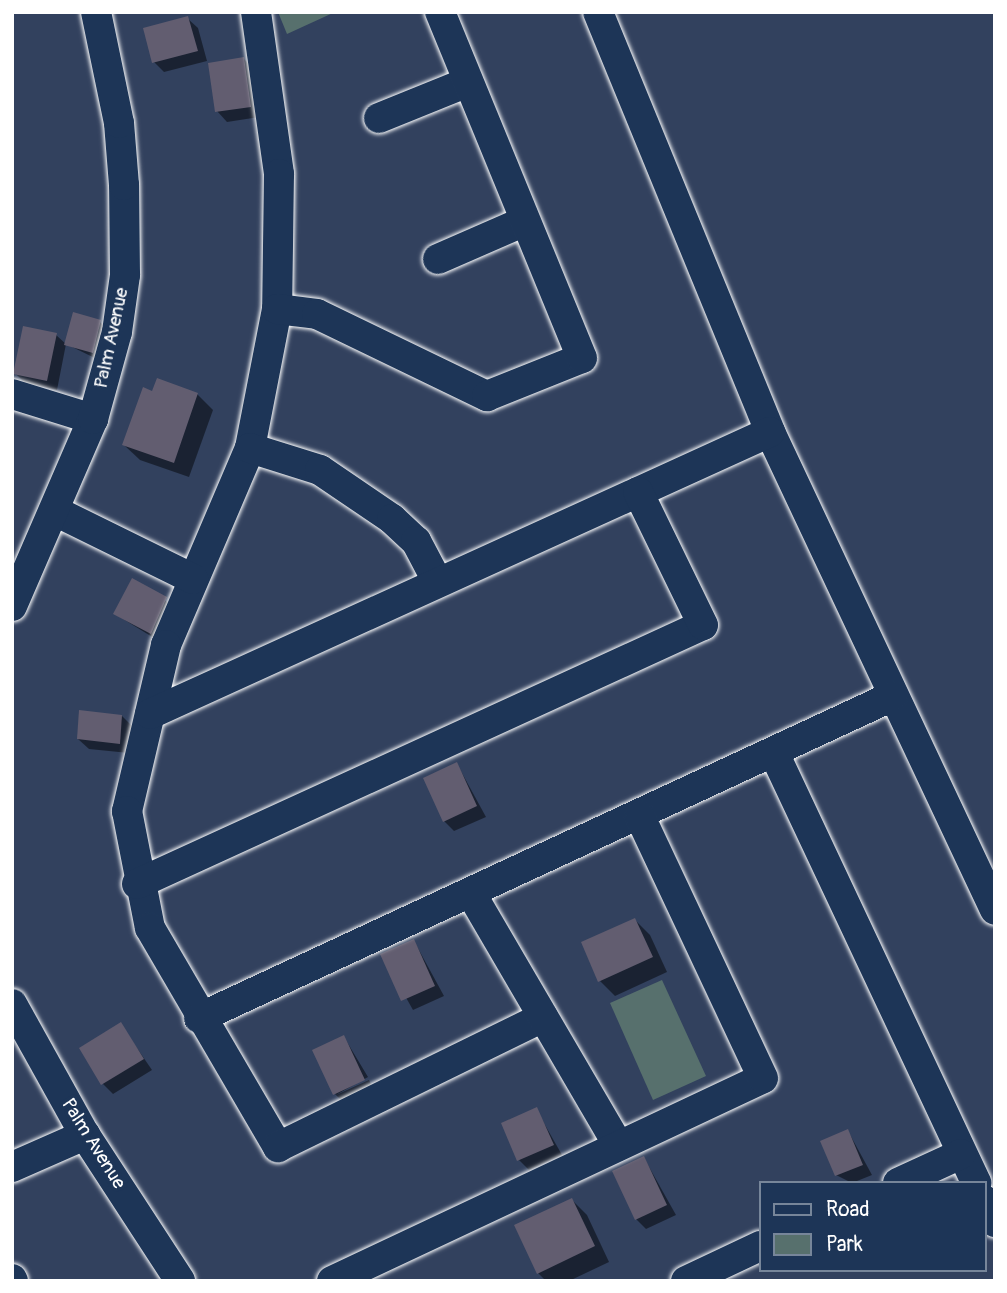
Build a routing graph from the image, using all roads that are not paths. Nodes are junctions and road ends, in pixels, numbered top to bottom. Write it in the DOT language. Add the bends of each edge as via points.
graph roads {
  1 [pos="96,12"];
  2 [pos="256,12"];
  3 [pos="440,12"];
  4 [pos="598,12"];
  5 [pos="468,82"];
  6 [pos="379,118"];
  7 [pos="525,222"];
  8 [pos="438,259"];
  9 [pos="277,309"];
  10 [pos="12,394"];
  11 [pos="93,419"];
  12 [pos="770,432"];
  13 [pos="250,448"];
  14 [pos="638,492"];
  15 [pos="55,511"];
  16 [pos="192,579"];
  17 [pos="438,581"];
  18 [pos="12,606"];
  19 [pos="893,695"];
  20 [pos="150,714"];
  21 [pos="775,755"];
  22 [pos="639,817"];
  23 [pos="137,884"];
  24 [pos="472,895"];
  25 [pos="995,910"];
  26 [pos="14,1013"];
  27 [pos="544,1017"];
  28 [pos="199,1018"];
  29 [pos="85,1135"];
  30 [pos="618,1145"];
  31 [pos="961,1154"];
  32 [pos="12,1167"];
  33 [pos="902,1181"];
  34 [pos="975,1181"];
  35 [pos="986,1204"];
  36 [pos="995,1222"];
  37 [pos="758,1247"];
  38 [pos="180,1281"];
  39 [pos="332,1281"];
  40 [pos="686,1281"];
  1 -- 11 [label="street, Palm Avenue" via="119,122 125,275"];
  2 -- 9 [label="street" via="279,174"];
  3 -- 5 [label="street"];
  4 -- 12 [label="street"];
  5 -- 6 [label="street"];
  5 -- 7 [label="street"];
  7 -- 8 [label="street"];
  7 -- 9 [label="street" via="582,358 487,396 317,314"];
  9 -- 13 [label="street"];
  10 -- 11 [label="street"];
  11 -- 15 [label="street, Palm Avenue"];
  12 -- 14 [label="street"];
  12 -- 19 [label="street"];
  13 -- 16 [label="street"];
  13 -- 17 [label="street" via="320,470 393,519 415,541"];
  14 -- 17 [label="street"];
  14 -- 23 [label="street" via="703,625"];
  15 -- 16 [label="street"];
  15 -- 18 [label="street, Palm Avenue"];
  16 -- 20 [label="street" via="166,645"];
  17 -- 20 [label="street"];
  19 -- 21 [label="street"];
  19 -- 25 [label="street"];
  20 -- 23 [label="street" via="127,811"];
  21 -- 22 [label="street"];
  21 -- 31 [label="street"];
  22 -- 24 [label="street"];
  22 -- 30 [label="street" via="763,1078"];
  23 -- 28 [label="street" via="150,928"];
  24 -- 27 [label="street"];
  24 -- 28 [label="street"];
  26 -- 29 [label="street, Palm Avenue"];
  27 -- 28 [label="street" via="278,1147"];
  27 -- 30 [label="street"];
  29 -- 32 [label="street"];
  29 -- 38 [label="street, Palm Avenue"];
  30 -- 39 [label="street"];
  31 -- 33 [label="street"];
  31 -- 34 [label="street"];
  35 -- 36 [label="street"];
  37 -- 40 [label="street"];
}
